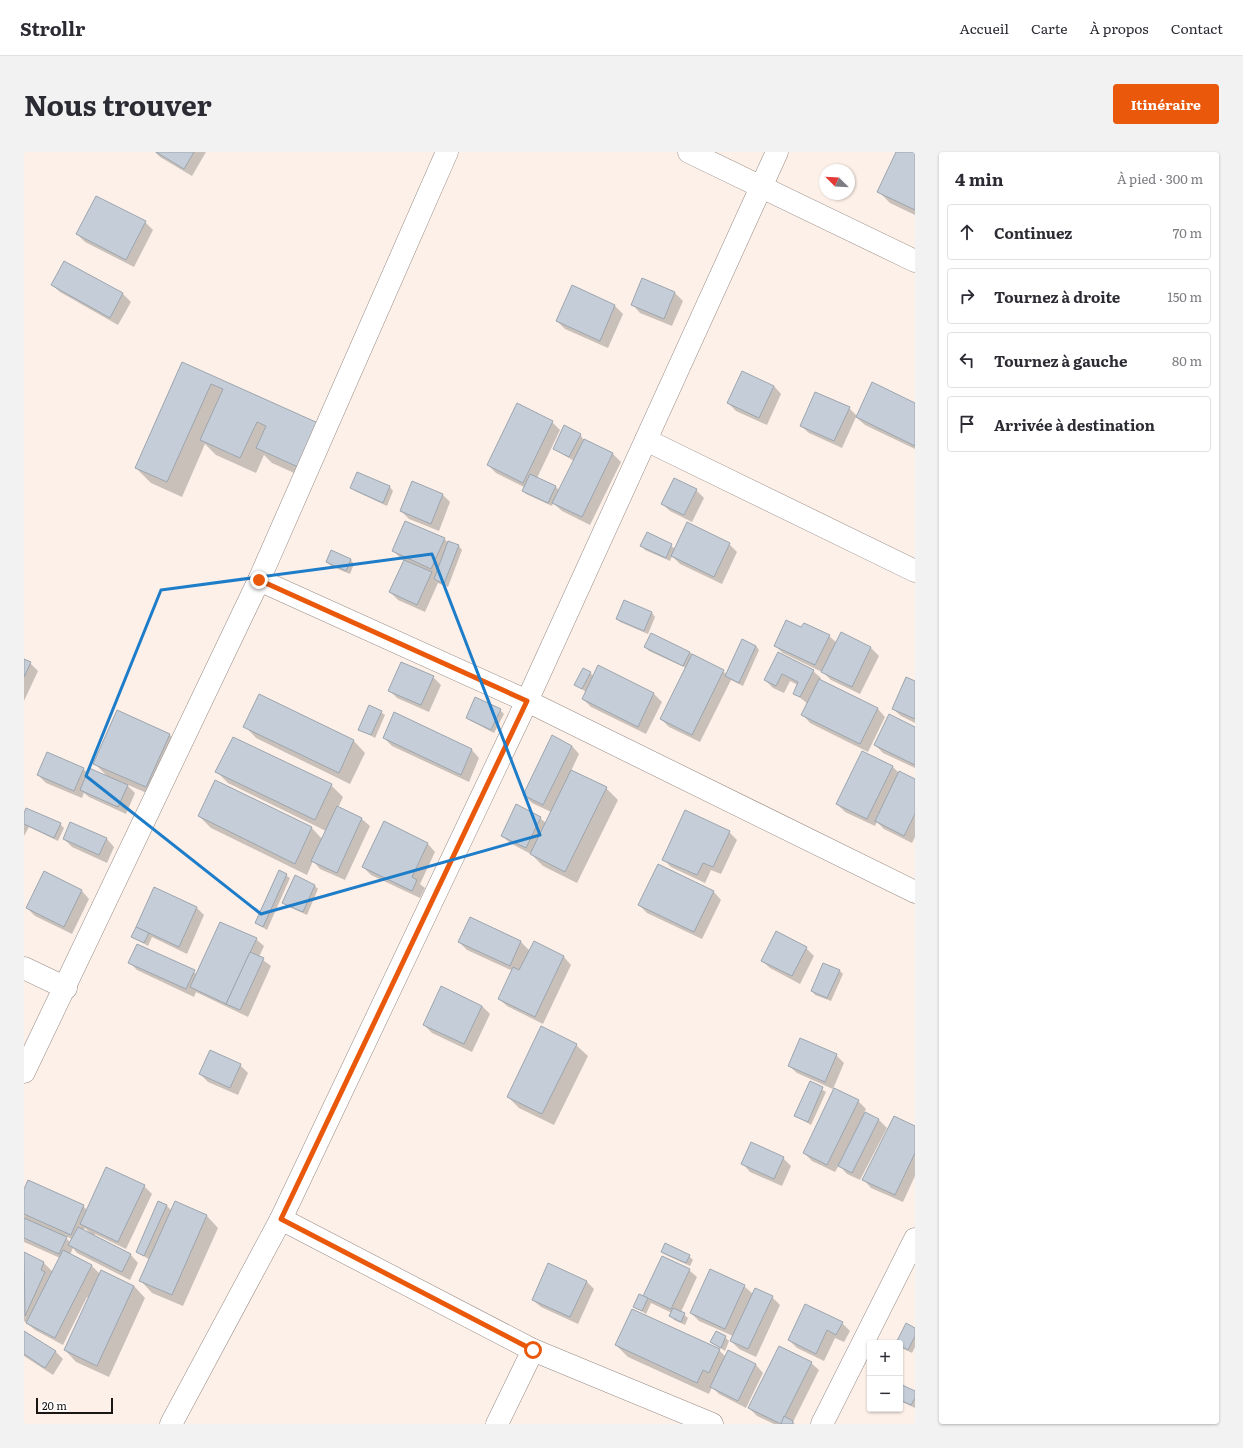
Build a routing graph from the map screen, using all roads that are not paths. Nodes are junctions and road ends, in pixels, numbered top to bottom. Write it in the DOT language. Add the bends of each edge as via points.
graph roads {
  1 [pos="447,152"];
  2 [pos="689,152"];
  3 [pos="777,152"];
  4 [pos="761,187"];
  5 [pos="915,261"];
  6 [pos="646,440"];
  7 [pos="915,571"];
  8 [pos="259,580"];
  9 [pos="527,701"];
  10 [pos="915,892"];
  11 [pos="24,968"];
  12 [pos="66,988"];
  13 [pos="24,1072"];
  14 [pos="281,1219"];
  15 [pos="915,1239"];
  16 [pos="533,1350"];
  17 [pos="171,1424"];
  18 [pos="497,1424"];
  19 [pos="712,1424"];
  20 [pos="822,1424"];
  1 -- 8 [label="street"];
  2 -- 4 [label="street"];
  3 -- 4 [label="street"];
  4 -- 5 [label="street"];
  4 -- 6 [label="street"];
  6 -- 7 [label="street"];
  6 -- 9 [label="street"];
  8 -- 9 [label="street"];
  8 -- 12 [label="street"];
  9 -- 10 [label="street"];
  9 -- 14 [label="street"];
  11 -- 12 [label="street"];
  12 -- 13 [label="street"];
  14 -- 16 [label="street"];
  14 -- 17 [label="street"];
  15 -- 20 [label="street"];
  16 -- 18 [label="street"];
  16 -- 19 [label="street"];
}
